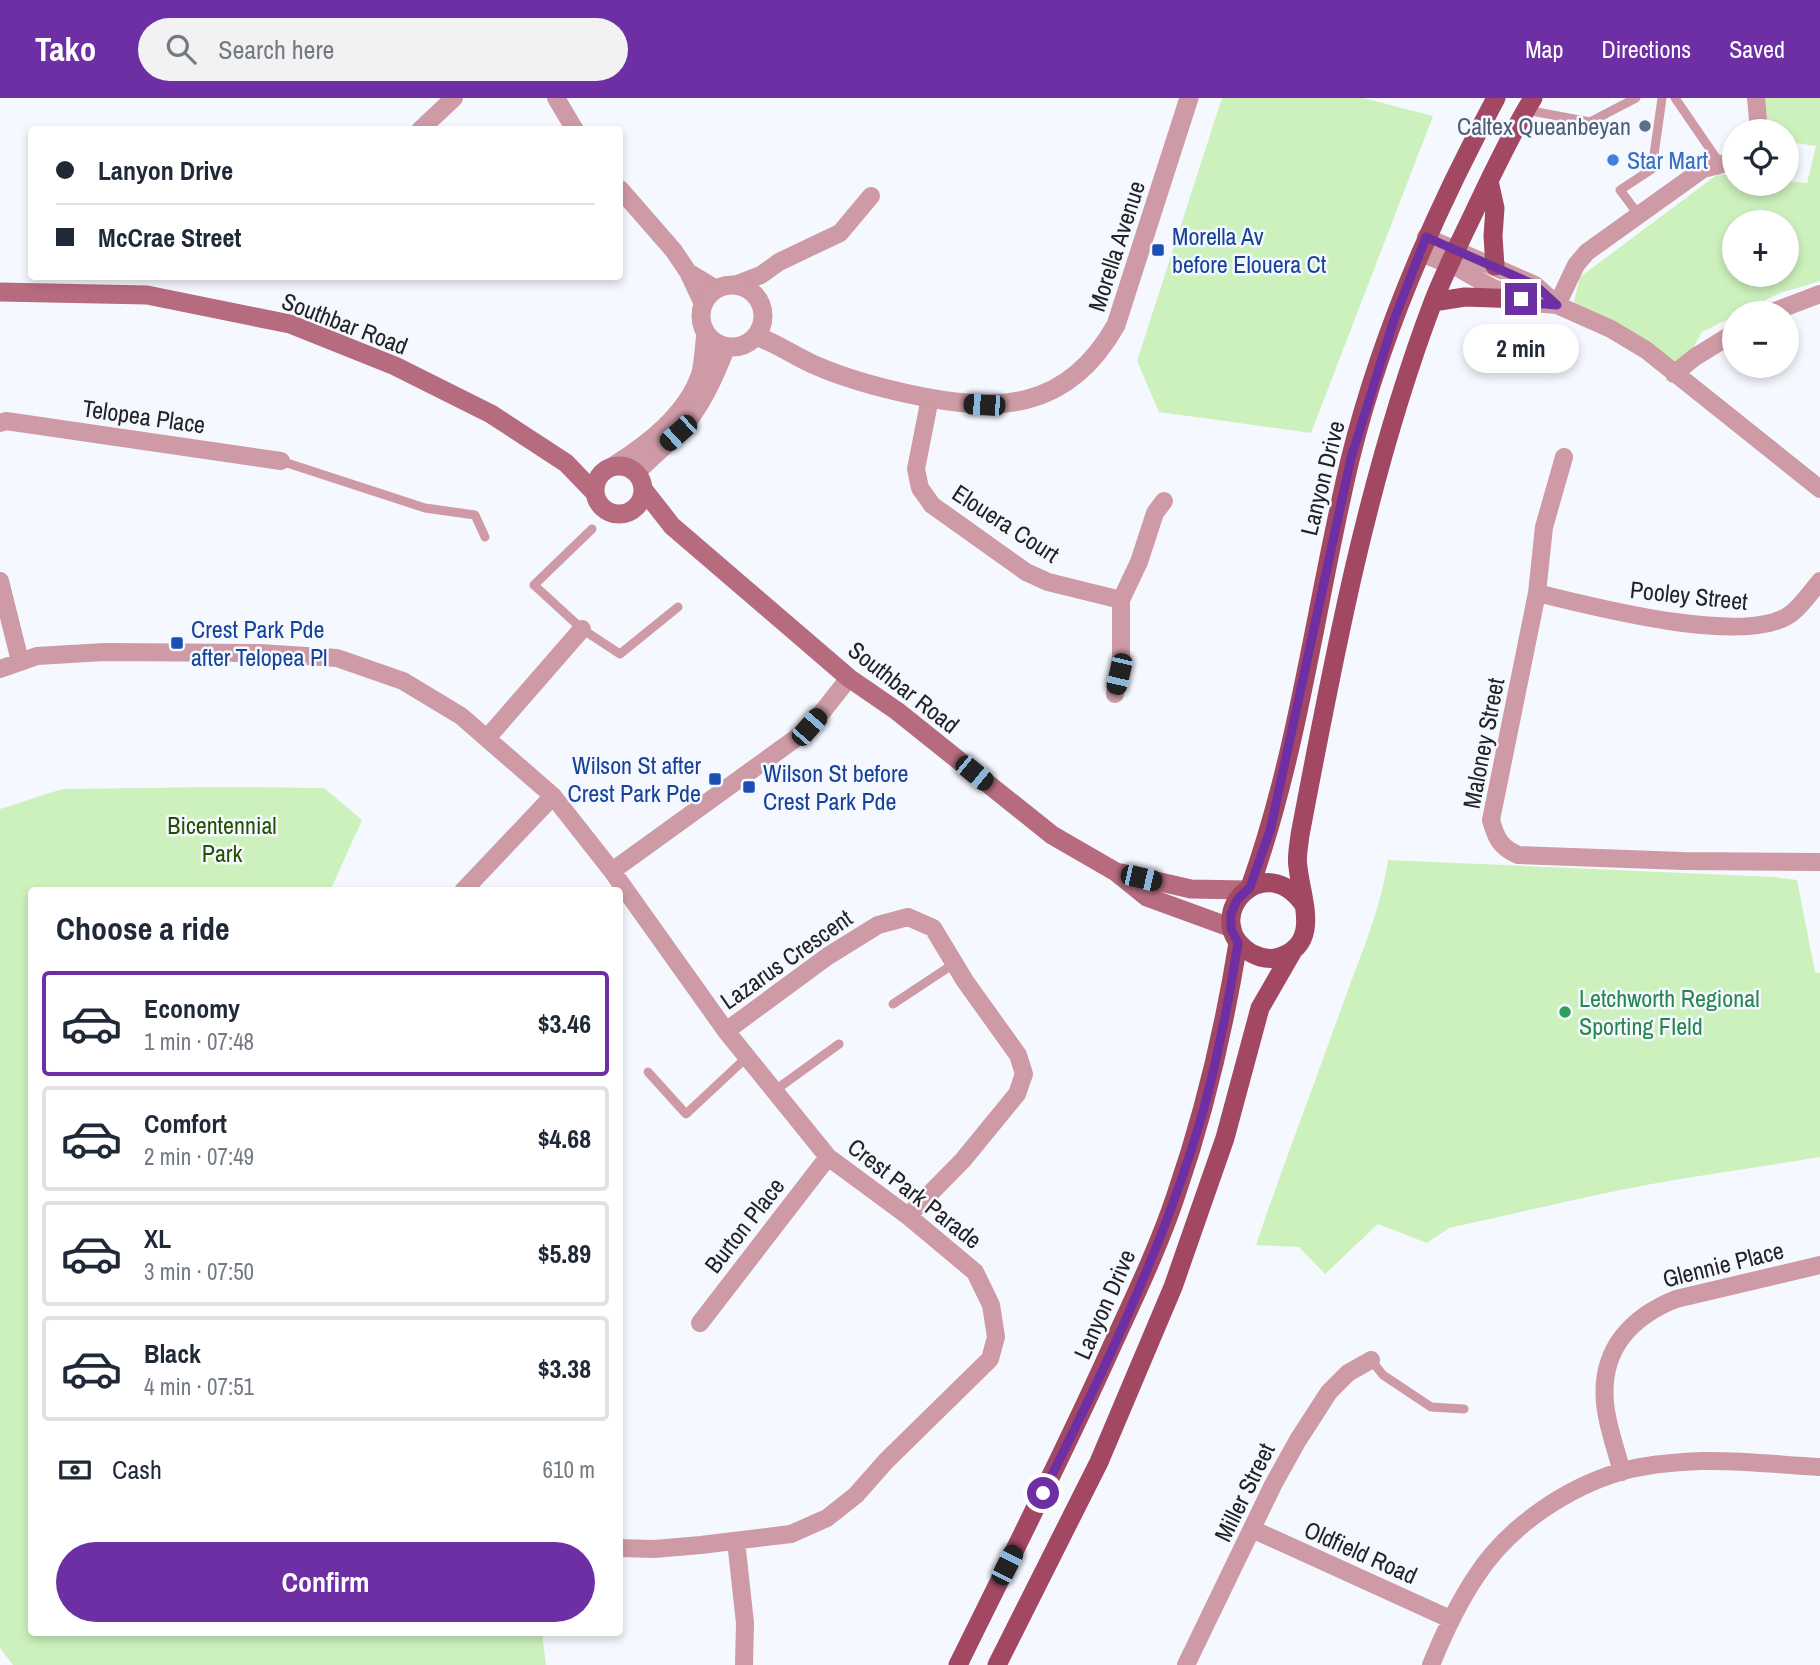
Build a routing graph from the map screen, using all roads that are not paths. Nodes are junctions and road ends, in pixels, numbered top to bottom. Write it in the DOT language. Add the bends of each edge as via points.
graph roads {
  1 [pos="454,98"];
  2 [pos="556,98"];
  3 [pos="1189,98"];
  4 [pos="1496,98"];
  5 [pos="1636,98"];
  6 [pos="1662,98"];
  7 [pos="1675,98"];
  8 [pos="1756,98"];
  9 [pos="1529,104"];
  10 [pos="1758,119"];
  11 [pos="425,126"];
  12 [pos="573,126"];
  13 [pos="1722,157"];
  14 [pos="1722,164"];
  15 [pos="1489,181"];
  16 [pos="623,192"];
  17 [pos="871,196"];
  18 [pos="1638,214"];
  19 [pos="1423,245"];
  20 [pos="1453,257"];
  21 [pos="1495,266"];
  22 [pos="688,272"];
  23 [pos="741,285"];
  24 [pos="0,292"];
  25 [pos="1820,294"];
  26 [pos="1521,299"];
  27 [pos="1433,302"];
  28 [pos="1799,302"];
  29 [pos="703,304"];
  30 [pos="1557,305"];
  31 [pos="759,330"];
  32 [pos="706,333"];
  33 [pos="1722,340"];
  34 [pos="726,347"];
  35 [pos="1674,374"];
  36 [pos="930,398"];
  37 [pos="0,423"];
  38 [pos="1564,457"];
  39 [pos="281,461"];
  40 [pos="566,463"];
  41 [pos="608,469"];
  42 [pos="640,481"];
  43 [pos="1820,489"];
  44 [pos="594,492"];
  45 [pos="1164,502"];
  46 [pos="627,512"];
  47 [pos="672,526"];
  48 [pos="592,529"];
  49 [pos="485,537"];
  50 [pos="1820,580"];
  51 [pos="0,581"];
  52 [pos="1537,593"];
  53 [pos="1121,600"];
  54 [pos="678,607"];
  55 [pos="582,629"];
  56 [pos="20,661"];
  57 [pos="0,669"];
  58 [pos="849,677"];
  59 [pos="1115,694"];
  60 [pos="488,737"];
  61 [pos="553,796"];
  62 [pos="1820,863"];
  63 [pos="612,871"];
  64 [pos="1116,872"];
  65 [pos="467,887"];
  66 [pos="1248,889"];
  67 [pos="1304,905"];
  68 [pos="1235,936"];
  69 [pos="1294,949"];
  70 [pos="954,963"];
  71 [pos="893,1004"];
  72 [pos="726,1031"];
  73 [pos="839,1045"];
  74 [pos="747,1057"];
  75 [pos="648,1072"];
  76 [pos="774,1091"];
  77 [pos="828,1157"];
  78 [pos="908,1216"];
  79 [pos="1820,1265"];
  80 [pos="700,1323"];
  81 [pos="1371,1360"];
  82 [pos="1464,1409"];
  83 [pos="1820,1467"];
  84 [pos="1622,1472"];
  85 [pos="1252,1530"];
  86 [pos="736,1541"];
  87 [pos="623,1548"];
  88 [pos="1450,1619"];
  89 [pos="744,1665"];
  90 [pos="958,1665"];
  91 [pos="997,1665"];
  92 [pos="1186,1665"];
  93 [pos="1431,1665"];
  1 -- 11 [label="street"];
  2 -- 12 [label="street"];
  3 -- 36 [label="street, Morella Avenue" via="1125,303 1105,344 1066,382 1024,400 984,405"];
  4 -- 19 [label="main road, Lanyon Drive"];
  5 -- 9 [label="lane" via="1590,122"];
  6 -- 18 [label="lane" via="1652,169 1620,190"];
  7 -- 13 [label="lane"];
  8 -- 10 [label="street"];
  9 -- 15 [label="main road"];
  14 -- 18 [label="street" via="1703,169"];
  15 -- 20 [label="main road"];
  15 -- 21 [label="main road" via="1495,208"];
  16 -- 22 [label="street"];
  17 -- 23 [label="street" via="840,233"];
  18 -- 30 [label="street" via="1581,258"];
  19 -- 20 [label="street"];
  19 -- 66 [label="main road, Lanyon Drive" via="1351,458 1270,831"];
  20 -- 21 [label="street"];
  20 -- 26 [label="street"];
  20 -- 27 [label="main road"];
  21 -- 30 [label="street" via="1535,285"];
  22 -- 23 [label="street"];
  22 -- 29 [label="street"];
  23 -- 29 [label="street" via="708,295"];
  23 -- 31 [label="street" via="762,306"];
  24 -- 40 [label="main road, Southbar Road" via="147,295 290,324 395,366 491,414"];
  25 -- 28 [label="street"];
  26 -- 27 [label="main road" via="1465,297"];
  26 -- 30 [label="street"];
  27 -- 67 [label="main road" via="1388,439 1349,588 1300,835 1297,864"];
  29 -- 32 [label="street" via="700,314"];
  30 -- 35 [label="street" via="1646,350"];
  31 -- 34 [label="street" via="740,346"];
  31 -- 36 [label="street, Morella Avenue" via="815,365 859,383"];
  32 -- 34 [label="street"];
  32 -- 41 [label="street" via="701,375 687,403 638,450"];
  33 -- 35 [label="street"];
  34 -- 42 [label="street" via="695,409"];
  35 -- 43 [label="street"];
  36 -- 53 [label="street, Elouera Court" via="916,469 920,488 932,505 1036,577"];
  37 -- 39 [label="street, Telopea Place"];
  38 -- 52 [label="street, Maloney Street" via="1544,527"];
  39 -- 49 [label="lane" via="425,508 475,516"];
  40 -- 41 [label="main road, Southbar Road"];
  40 -- 44 [label="main road, Southbar Road"];
  41 -- 42 [label="main road" via="626,466"];
  41 -- 44 [label="main road" via="596,481"];
  42 -- 46 [label="main road" via="641,498"];
  42 -- 47 [label="main road, Southbar Road"];
  44 -- 46 [label="main road" via="606,510"];
  45 -- 53 [label="street" via="1155,513"];
  46 -- 47 [label="main road, Southbar Road"];
  47 -- 58 [label="main road, Southbar Road"];
  48 -- 55 [label="lane" via="534,585"];
  50 -- 52 [label="street, Pooley Street" via="1791,614 1759,627 1708,626 1628,614"];
  51 -- 56 [label="street"];
  52 -- 62 [label="street, Maloney Street" via="1491,820 1504,849 1518,855"];
  53 -- 59 [label="street" via="1121,659"];
  54 -- 55 [label="lane" via="620,654"];
  55 -- 60 [label="street"];
  56 -- 57 [label="street, Crest Park Parade"];
  56 -- 60 [label="street, Crest Park Parade" via="104,652 337,657 403,681"];
  58 -- 63 [label="street" via="799,736"];
  58 -- 64 [label="main road, Southbar Road" via="1052,835"];
  60 -- 61 [label="street, Crest Park Parade"];
  61 -- 63 [label="street, Crest Park Parade"];
  61 -- 65 [label="street"];
  63 -- 72 [label="street, Crest Park Parade"];
  64 -- 66 [label="main road, Southbar Road" via="1191,889"];
  64 -- 68 [label="main road, Southbar Road" via="1147,897"];
  66 -- 67 [label="main road" via="1268,882 1282,884"];
  66 -- 68 [label="main road" via="1231,914"];
  67 -- 69 [label="main road" via="1304,936"];
  68 -- 69 [label="main road" via="1250,953 1265,958"];
  68 -- 90 [label="main road, Lanyon Drive" via="1219,1051 1175,1197 1068,1445"];
  69 -- 91 [label="main road" via="1260,1009 1224,1139 1173,1287 1099,1462"];
  70 -- 71 [label="lane"];
  70 -- 72 [label="street, Lazarus Crescent" via="933,928 908,917 878,925"];
  70 -- 78 [label="street, Lazarus Crescent" via="1018,1055 1024,1074 1017,1094 964,1160"];
  72 -- 74 [label="street, Crest Park Parade"];
  73 -- 76 [label="lane"];
  74 -- 75 [label="lane" via="687,1114"];
  74 -- 76 [label="street, Crest Park Parade"];
  76 -- 77 [label="street, Crest Park Parade"];
  77 -- 78 [label="street, Crest Park Parade"];
  77 -- 80 [label="street, Burton Place"];
  78 -- 86 [label="street, Crest Park Parade" via="975,1272 991,1305 996,1337 990,1359 827,1518 791,1534"];
  79 -- 84 [label="street, Glennie Place" via="1676,1300 1635,1321 1616,1346 1605,1383 1605,1403"];
  81 -- 82 [label="lane" via="1384,1375 1431,1407"];
  81 -- 85 [label="street, Miller Street" via="1328,1392"];
  83 -- 84 [label="street" via="1703,1461"];
  84 -- 88 [label="street" via="1571,1493 1502,1543"];
  85 -- 88 [label="street, Oldfield Road"];
  85 -- 92 [label="street, Miller Street"];
  86 -- 87 [label="street, Crest Park Parade"];
  86 -- 89 [label="street" via="746,1623"];
  88 -- 93 [label="street"];
}
